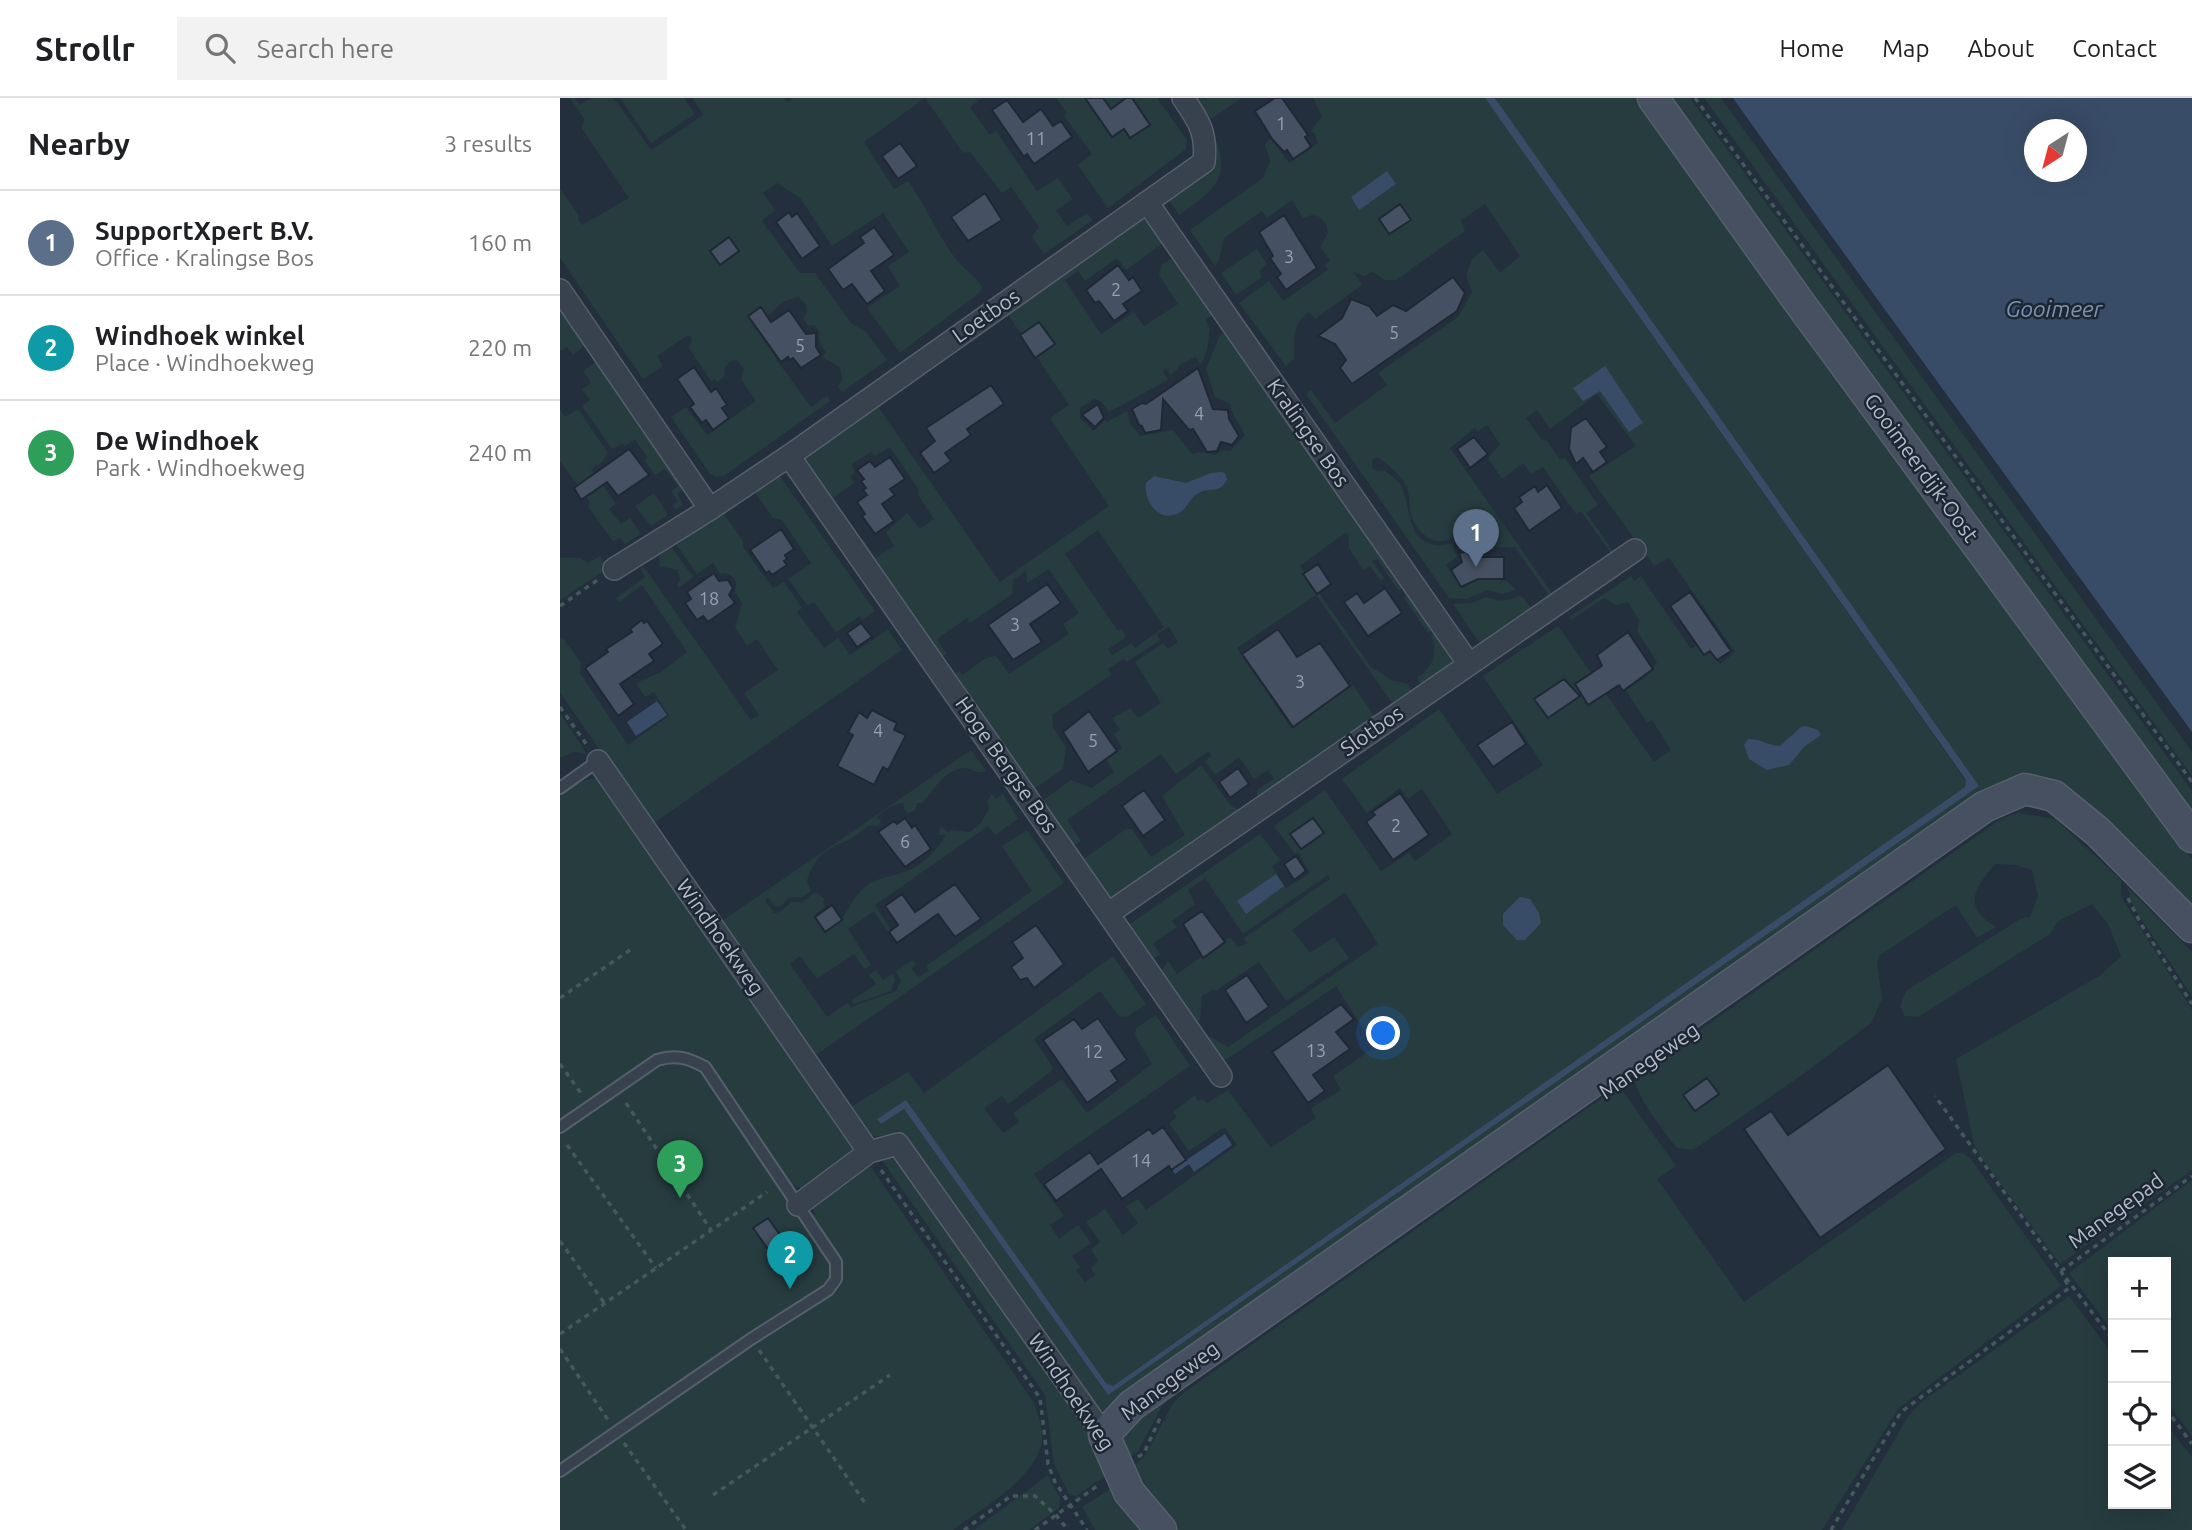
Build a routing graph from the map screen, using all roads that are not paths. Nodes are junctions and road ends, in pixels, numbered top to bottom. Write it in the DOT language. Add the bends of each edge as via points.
graph roads {
  1 [pos="1183,98"];
  2 [pos="1653,98"];
  3 [pos="1147,202"];
  4 [pos="560,290"];
  5 [pos="789,456"];
  6 [pos="710,509"];
  7 [pos="1635,550"];
  8 [pos="614,569"];
  9 [pos="1469,664"];
  10 [pos="598,761"];
  11 [pos="560,788"];
  12 [pos="2192,837"];
  13 [pos="1109,913"];
  14 [pos="2192,927"];
  15 [pos="1222,1076"];
  16 [pos="560,1127"];
  17 [pos="869,1153"];
  18 [pos="798,1205"];
  19 [pos="1104,1435"];
  20 [pos="560,1471"];
  21 [pos="1160,1530"];
  1 -- 3 [label="street, Loetbos" via="1199,121 1206,143 1204,162"];
  2 -- 12 [label="street, Gooimeerdijk-Oost"];
  3 -- 5 [label="street, Loetbos"];
  3 -- 9 [label="street, Kralingse Bos"];
  4 -- 6 [label="street"];
  5 -- 6 [label="street, Loetbos"];
  5 -- 13 [label="street, Hoge Bergse Bos"];
  6 -- 8 [label="street, Loetbos"];
  7 -- 9 [label="street, Slotbos"];
  9 -- 13 [label="street, Slotbos"];
  10 -- 11 [label="lane"];
  10 -- 17 [label="street, Windhoekweg"];
  13 -- 15 [label="street, Hoge Bergse Bos"];
  14 -- 19 [label="street, Manegeweg" via="2098,832 2054,796 2025,789 1984,807 1132,1405"];
  16 -- 18 [label="lane" via="657,1060 671,1056 688,1059 705,1067"];
  17 -- 18 [label="street, Windhoekweg"];
  17 -- 19 [label="street, Windhoekweg" via="898,1144"];
  18 -- 20 [label="lane" via="836,1262 836,1279 828,1290"];
  19 -- 21 [label="street, Windhoekweg" via="1129,1492"];
}
